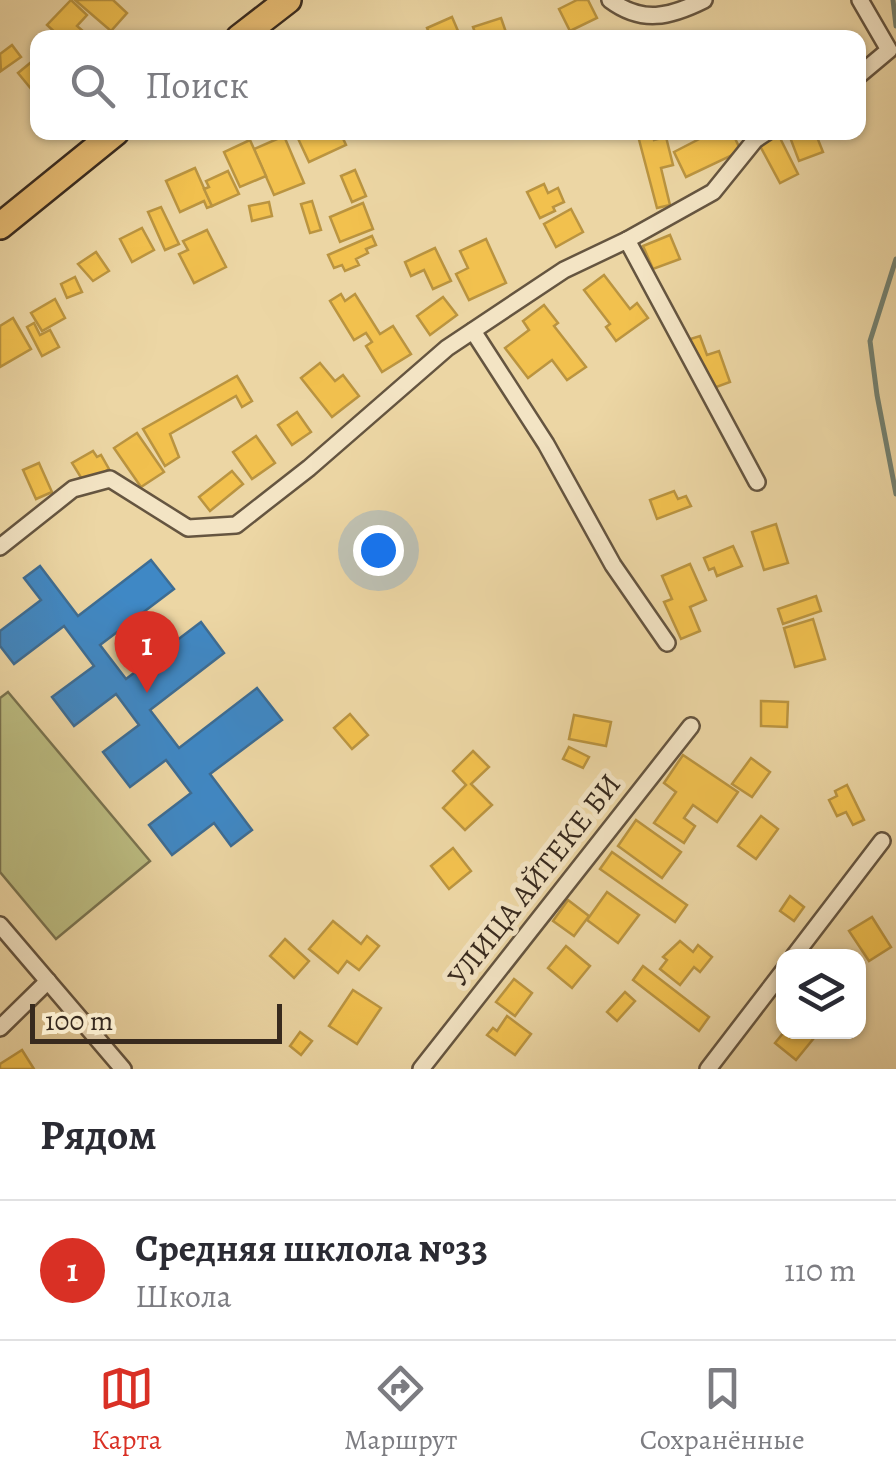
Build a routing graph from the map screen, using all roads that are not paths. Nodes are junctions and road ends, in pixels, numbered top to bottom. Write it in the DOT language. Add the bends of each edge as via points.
graph roads {
  1 [pos="288,0"];
  2 [pos="610,0"];
  3 [pos="704,0"];
  4 [pos="860,0"];
  5 [pos="250,30"];
  6 [pos="866,69"];
  7 [pos="106,140"];
  8 [pos="755,140"];
  9 [pos="0,226"];
  10 [pos="627,240"];
  11 [pos="473,331"];
  12 [pos="757,482"];
  13 [pos="0,547"];
  14 [pos="667,643"];
  15 [pos="691,726"];
  16 [pos="882,840"];
  17 [pos="0,926"];
  18 [pos="799,949"];
  19 [pos="776,980"];
  20 [pos="48,981"];
  21 [pos="0,1028"];
  22 [pos="123,1069"];
  23 [pos="421,1069"];
  24 [pos="708,1069"];
  1 -- 5 [label="main road"];
  2 -- 3 [label="street" via="652,18"];
  4 -- 6 [label="street" via="888,50"];
  7 -- 9 [label="main road"];
  8 -- 10 [label="street" via="714,192"];
  10 -- 11 [label="street" via="564,270"];
  10 -- 12 [label="street"];
  11 -- 13 [label="street" via="236,525 188,528 110,479 73,489"];
  11 -- 14 [label="street"];
  15 -- 23 [label="street, УЛИЦА АЙТЕКЕ БИ"];
  16 -- 18 [label="street"];
  17 -- 20 [label="street"];
  19 -- 24 [label="street"];
  20 -- 21 [label="street"];
  20 -- 22 [label="street"];
}
